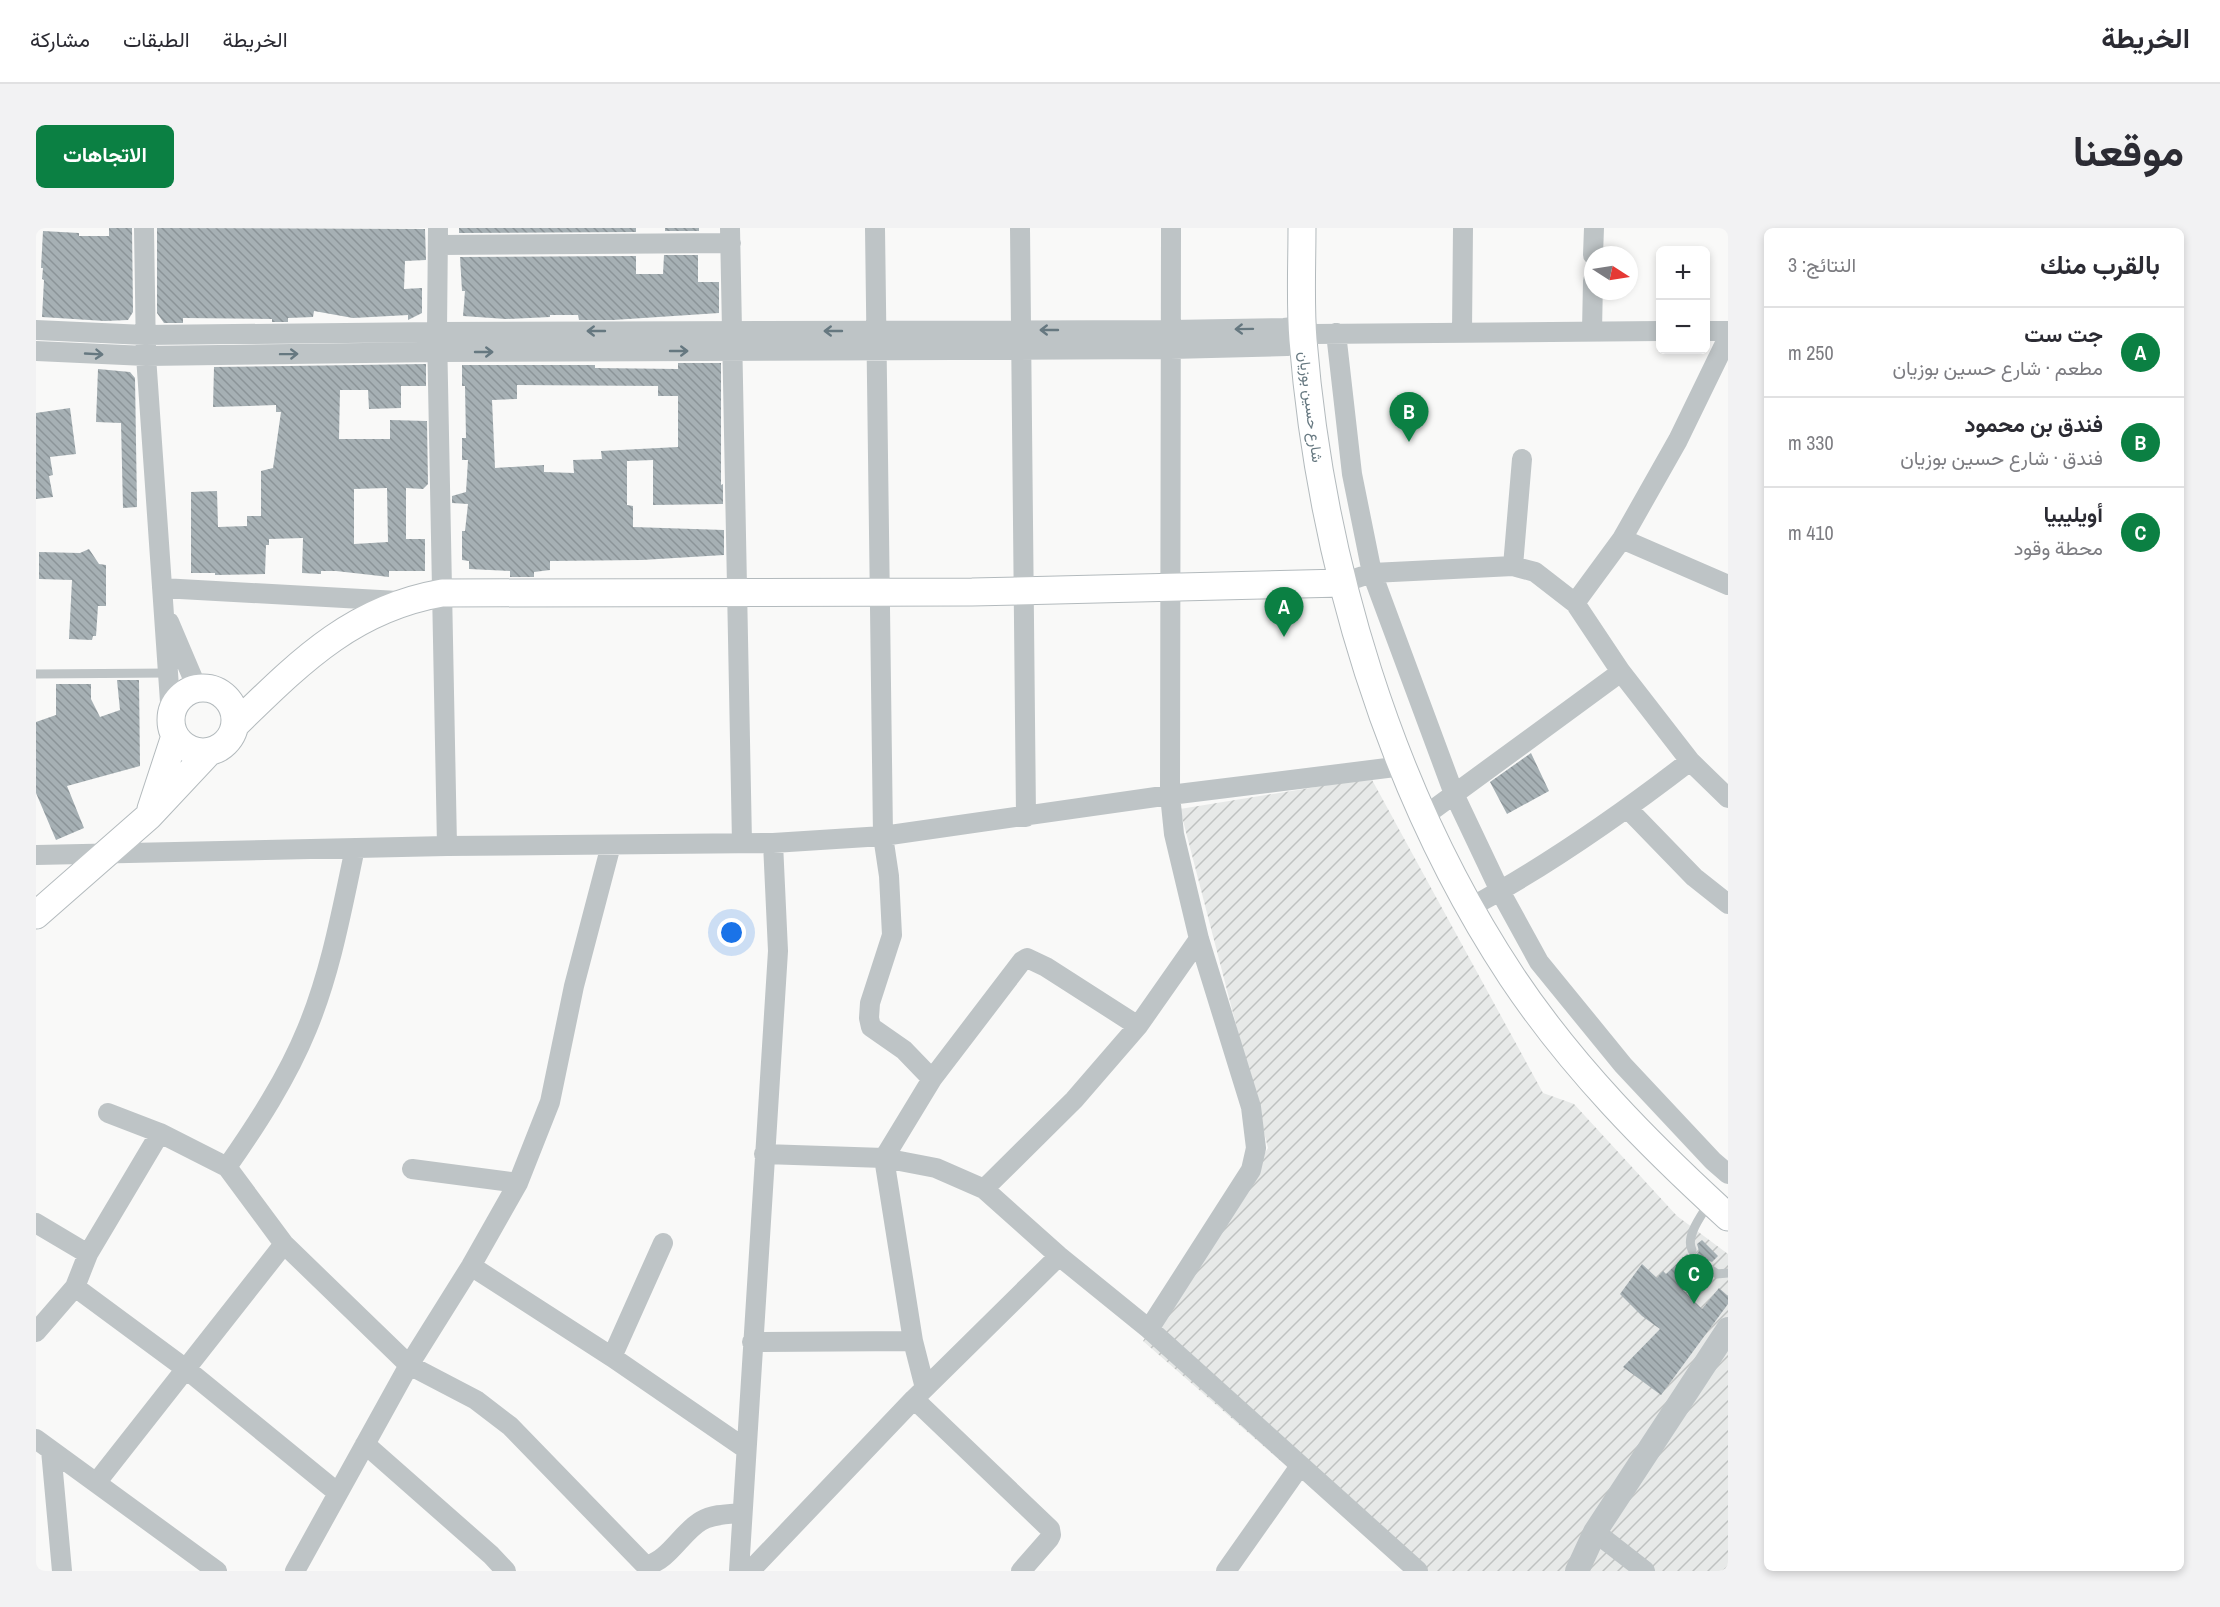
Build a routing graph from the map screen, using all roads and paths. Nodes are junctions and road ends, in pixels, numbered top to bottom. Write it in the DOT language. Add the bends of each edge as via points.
graph roads {
  1 [pos="144,228"];
  2 [pos="875,228"];
  3 [pos="1020,228"];
  4 [pos="1171,228"];
  5 [pos="1302,228"];
  6 [pos="1463,228"];
  7 [pos="1594,228"];
  8 [pos="730,235"];
  9 [pos="439,237"];
  10 [pos="1593,246"];
  11 [pos="1593,300"];
  12 [pos="36,330"];
  13 [pos="1592,331"];
  14 [pos="1656,331"];
  15 [pos="1710,331"];
  16 [pos="1728,331"];
  17 [pos="437,332"];
  18 [pos="1462,332"];
  19 [pos="1336,333"];
  20 [pos="1306,334"];
  21 [pos="146,335"];
  22 [pos="1728,337"];
  23 [pos="1021,339"];
  24 [pos="1171,339"];
  25 [pos="733,341"];
  26 [pos="876,341"];
  27 [pos="36,351"];
  28 [pos="438,352"];
  29 [pos="146,356"];
  30 [pos="1522,459"];
  31 [pos="1622,539"];
  32 [pos="1513,566"];
  33 [pos="1372,573"];
  34 [pos="1342,583"];
  35 [pos="1728,585"];
  36 [pos="1170,589"];
  37 [pos="1023,590"];
  38 [pos="879,591"];
  39 [pos="737,592"];
  40 [pos="442,593"];
  41 [pos="162,597"];
  42 [pos="402,602"];
  43 [pos="1575,603"];
  44 [pos="295,667"];
  45 [pos="1621,672"];
  46 [pos="168,673"];
  47 [pos="36,674"];
  48 [pos="197,688"];
  49 [pos="225,697"];
  50 [pos="235,725"];
  51 [pos="173,726"];
  52 [pos="209,752"];
  53 [pos="1690,761"];
  54 [pos="1403,766"];
  55 [pos="1454,794"];
  56 [pos="1170,795"];
  57 [pos="1728,798"];
  58 [pos="1628,809"];
  59 [pos="149,816"];
  60 [pos="1026,817"];
  61 [pos="1423,817"];
  62 [pos="883,836"];
  63 [pos="742,843"];
  64 [pos="773,843"];
  65 [pos="611,845"];
  66 [pos="447,846"];
  67 [pos="355,848"];
  68 [pos="107,853"];
  69 [pos="36,855"];
  70 [pos="1500,891"];
  71 [pos="1728,904"];
  72 [pos="1468,908"];
  73 [pos="36,915"];
  74 [pos="1200,939"];
  75 [pos="1138,1026"];
  76 [pos="932,1079"];
  77 [pos="108,1113"];
  78 [pos="160,1133"];
  79 [pos="764,1154"];
  80 [pos="885,1158"];
  81 [pos="227,1167"];
  82 [pos="412,1169"];
  83 [pos="1728,1174"];
  84 [pos="518,1183"];
  85 [pos="984,1189"];
  86 [pos="1719,1209"];
  87 [pos="36,1223"];
  88 [pos="663,1243"];
  89 [pos="284,1244"];
  90 [pos="1692,1250"];
  91 [pos="88,1254"];
  92 [pos="1059,1256"];
  93 [pos="471,1266"];
  94 [pos="1707,1267"];
  95 [pos="1728,1273"];
  96 [pos="75,1287"];
  97 [pos="1149,1329"];
  98 [pos="1728,1329"];
  99 [pos="36,1332"];
  100 [pos="913,1341"];
  101 [pos="752,1342"];
  102 [pos="612,1357"];
  103 [pos="409,1365"];
  104 [pos="186,1369"];
  105 [pos="920,1394"];
  106 [pos="44,1444"];
  107 [pos="365,1444"];
  108 [pos="746,1449"];
  109 [pos="1300,1467"];
  110 [pos="96,1483"];
  111 [pos="338,1493"];
  112 [pos="742,1512"];
  113 [pos="1595,1532"];
  114 [pos="62,1571"];
  115 [pos="217,1571"];
  116 [pos="295,1571"];
  117 [pos="506,1571"];
  118 [pos="739,1571"];
  119 [pos="750,1571"];
  120 [pos="1021,1571"];
  121 [pos="1226,1571"];
  122 [pos="1418,1571"];
  123 [pos="1577,1571"];
  124 [pos="1646,1571"];
  1 -- 21 [label="street"];
  2 -- 26 [label="street"];
  3 -- 23 [label="street"];
  4 -- 24 [label="street"];
  5 -- 20 [label="main road, شارع حسين بوزيان"];
  6 -- 18 [label="street"];
  7 -- 10 [label="street"];
  8 -- 9 [label="street"];
  8 -- 25 [label="street"];
  9 -- 17 [label="street"];
  11 -- 13 [label="street"];
  12 -- 21 [label="street"];
  13 -- 14 [label="street"];
  13 -- 18 [label="street"];
  15 -- 16 [label="street"];
  17 -- 21 [label="street"];
  25 -- 17 [label="street, one-way"];
  17 -- 28 [label="street"];
  18 -- 19 [label="street"];
  19 -- 20 [label="street"];
  19 -- 33 [label="street" via="1352,474"];
  20 -- 24 [label="street" via="1287,346"];
  20 -- 34 [label="main road, شارع حسين بوزيان" via="1320,473"];
  21 -- 29 [label="street"];
  22 -- 31 [label="street" via="1678,440"];
  23 -- 24 [label="street"];
  23 -- 26 [label="street"];
  23 -- 37 [label="street"];
  24 -- 36 [label="street"];
  25 -- 26 [label="street"];
  28 -- 25 [label="street, one-way"];
  25 -- 39 [label="street"];
  26 -- 38 [label="street"];
  27 -- 29 [label="street, one-way"];
  29 -- 28 [label="street, one-way"];
  28 -- 40 [label="street"];
  29 -- 41 [label="street"];
  30 -- 32 [label="street"];
  31 -- 35 [label="street"];
  31 -- 43 [label="street"];
  32 -- 33 [label="street"];
  32 -- 43 [label="street" via="1534,572"];
  33 -- 34 [label="street"];
  33 -- 55 [label="street"];
  34 -- 36 [label="main road"];
  34 -- 54 [label="main road, شارع حسين بوزيان" via="1371,680"];
  36 -- 37 [label="main road"];
  36 -- 56 [label="street"];
  37 -- 38 [label="main road"];
  37 -- 60 [label="street"];
  38 -- 39 [label="main road"];
  38 -- 62 [label="street"];
  39 -- 40 [label="main road"];
  39 -- 63 [label="street"];
  40 -- 42 [label="main road"];
  40 -- 66 [label="street"];
  41 -- 42 [label="street"];
  41 -- 46 [label="street"];
  41 -- 48 [label="street"];
  42 -- 44 [label="main road" via="347,629"];
  43 -- 45 [label="street"];
  44 -- 49 [label="main road"];
  44 -- 50 [label="main road"];
  45 -- 53 [label="street"];
  45 -- 55 [label="street"];
  46 -- 47 [label="lane"];
  46 -- 51 [label="street"];
  48 -- 49 [label="main road" via="207,688"];
  48 -- 51 [label="main road" via="180,698"];
  49 -- 50 [label="main road" via="232,705"];
  50 -- 52 [label="main road" via="226,743"];
  51 -- 52 [label="main road" via="181,744 198,752"];
  51 -- 59 [label="main road"];
  52 -- 59 [label="main road"];
  53 -- 57 [label="street"];
  53 -- 58 [label="street"];
  54 -- 56 [label="street"];
  54 -- 61 [label="main road, شارع حسين بوزيان"];
  55 -- 61 [label="street"];
  55 -- 70 [label="street"];
  56 -- 60 [label="street"];
  56 -- 74 [label="street" via="1174,834"];
  58 -- 70 [label="street"];
  58 -- 71 [label="street" via="1694,877"];
  59 -- 68 [label="main road"];
  60 -- 62 [label="street"];
  61 -- 72 [label="main road, شارع حسين بوزيان"];
  62 -- 64 [label="street"];
  62 -- 76 [label="street" via="890,876 892,935 870,1003 869,1018 871,1027 904,1050"];
  63 -- 64 [label="street"];
  63 -- 65 [label="street"];
  64 -- 79 [label="street" via="778,951"];
  65 -- 66 [label="street"];
  65 -- 84 [label="street" via="574,986 550,1102"];
  66 -- 67 [label="street"];
  67 -- 68 [label="street"];
  67 -- 81 [label="street" via="321,994 307,1031 255,1126"];
  68 -- 69 [label="street"];
  68 -- 73 [label="main road"];
  70 -- 72 [label="street"];
  70 -- 83 [label="street" via="1539,962 1571,1003 1631,1074"];
  72 -- 86 [label="main road, شارع حسين بوزيان" via="1513,978 1567,1050 1627,1120"];
  74 -- 75 [label="street"];
  74 -- 97 [label="street" via="1251,1107 1256,1148 1251,1170"];
  75 -- 76 [label="street" via="1027,958"];
  75 -- 85 [label="street" via="1074,1100"];
  76 -- 80 [label="street"];
  77 -- 78 [label="street"];
  78 -- 81 [label="street"];
  78 -- 91 [label="street"];
  79 -- 80 [label="street"];
  79 -- 101 [label="street"];
  80 -- 85 [label="street" via="936,1168"];
  80 -- 100 [label="street"];
  81 -- 89 [label="street"];
  82 -- 84 [label="street"];
  84 -- 93 [label="street"];
  85 -- 92 [label="street"];
  86 -- 90 [label="lane" via="1691,1236"];
  87 -- 91 [label="street"];
  88 -- 102 [label="street"];
  89 -- 103 [label="street"];
  89 -- 104 [label="street"];
  91 -- 96 [label="street"];
  92 -- 97 [label="street"];
  92 -- 105 [label="street"];
  93 -- 102 [label="street"];
  93 -- 103 [label="street"];
  94 -- 95 [label="lane" via="1717,1274"];
  96 -- 99 [label="street"];
  96 -- 104 [label="street"];
  97 -- 109 [label="street"];
  98 -- 113 [label="street"];
  100 -- 101 [label="street"];
  100 -- 105 [label="street"];
  101 -- 108 [label="street"];
  102 -- 108 [label="street"];
  103 -- 107 [label="street"];
  103 -- 112 [label="street" via="476,1400 510,1426 647,1565 656,1563 701,1521"];
  104 -- 110 [label="street"];
  104 -- 111 [label="street"];
  105 -- 119 [label="street"];
  105 -- 120 [label="street" via="1050,1529 1049,1539"];
  106 -- 110 [label="street"];
  106 -- 114 [label="street"];
  107 -- 111 [label="street"];
  107 -- 117 [label="street"];
  108 -- 112 [label="street"];
  109 -- 121 [label="street"];
  109 -- 122 [label="street"];
  110 -- 115 [label="street"];
  111 -- 116 [label="street"];
  112 -- 118 [label="street"];
  113 -- 123 [label="street"];
  113 -- 124 [label="street"];
}
